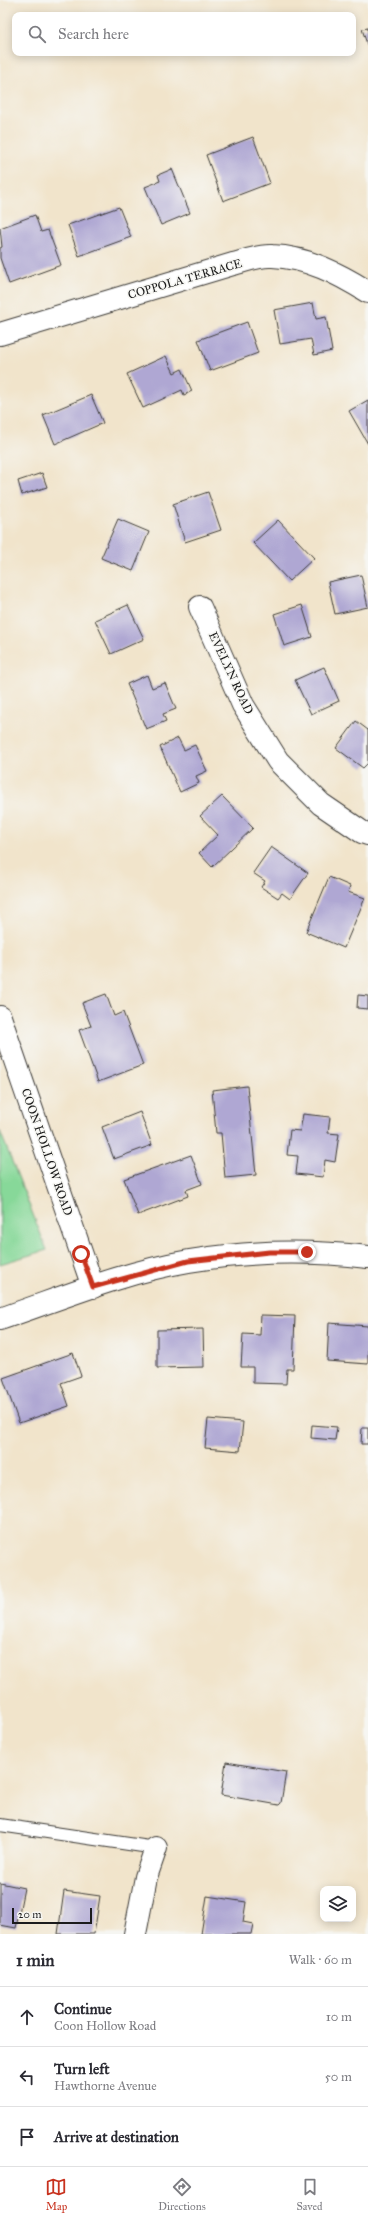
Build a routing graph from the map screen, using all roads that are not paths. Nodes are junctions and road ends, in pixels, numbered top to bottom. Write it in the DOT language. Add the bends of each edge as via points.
graph roads {
  1 [pos="368,292"];
  2 [pos="0,334"];
  3 [pos="200,607"];
  4 [pos="368,834"];
  5 [pos="0,1017"];
  6 [pos="368,1257"];
  7 [pos="93,1287"];
  8 [pos="0,1319"];
  9 [pos="0,1825"];
  10 [pos="156,1848"];
  11 [pos="135,1934"];
  1 -- 2 [label="street, COPPOLA TERRACE" via="340,274 300,260 270,256 232,264"];
  3 -- 4 [label="street, EVELYN ROAD" via="243,705 278,761 321,804"];
  5 -- 7 [label="street, COON HOLLOW ROAD"];
  6 -- 7 [label="street" via="269,1252 210,1258 188,1261"];
  7 -- 8 [label="street"];
  9 -- 10 [label="lane"];
  10 -- 11 [label="street" via="146,1877"];
}
